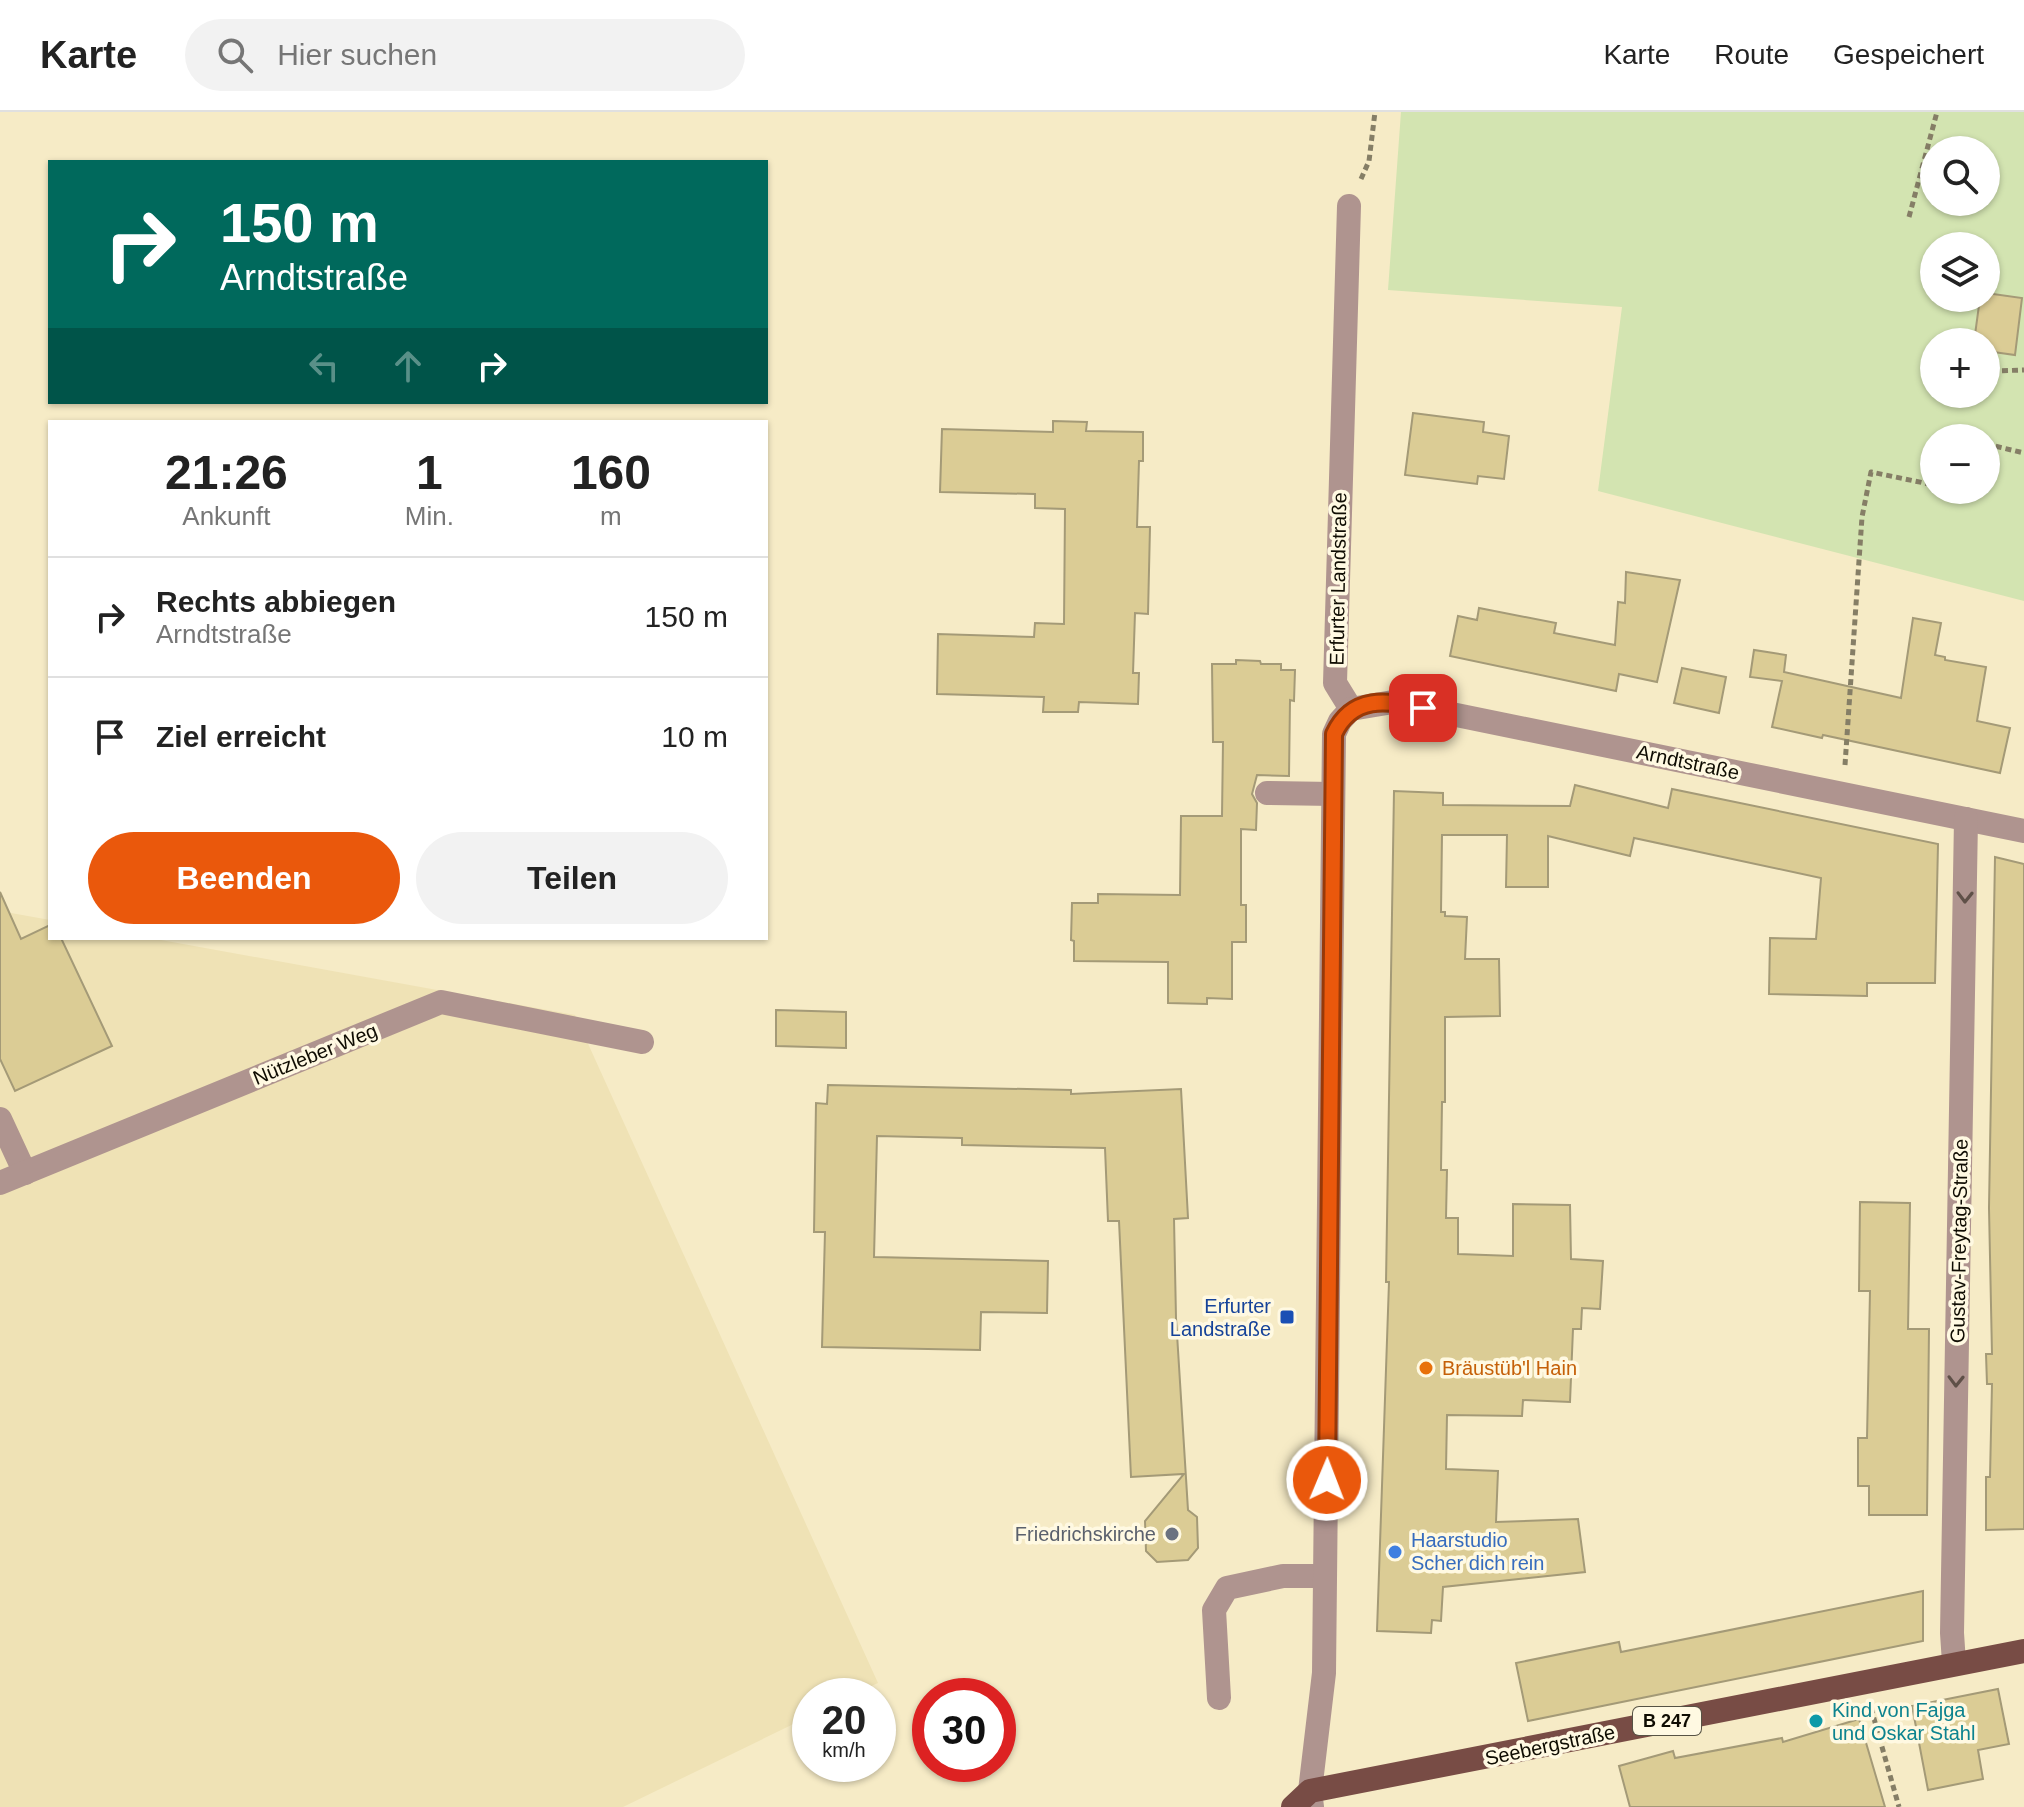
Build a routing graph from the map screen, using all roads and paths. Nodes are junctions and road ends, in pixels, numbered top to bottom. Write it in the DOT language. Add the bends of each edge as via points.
graph roads {
  1 [pos="1375,112"];
  2 [pos="1937,112"];
  3 [pos="1349,206"];
  4 [pos="1909,217"];
  5 [pos="2024,370"];
  6 [pos="2000,371"];
  7 [pos="2000,447"];
  8 [pos="2024,453"];
  9 [pos="1920,482"];
  10 [pos="1351,709"];
  11 [pos="1267,793"];
  12 [pos="1333,794"];
  13 [pos="1843,794"];
  14 [pos="1966,819"];
  15 [pos="2024,831"];
  16 [pos="642,1042"];
  17 [pos="0,1119"];
  18 [pos="25,1173"];
  19 [pos="0,1183"];
  20 [pos="1325,1576"];
  21 [pos="2024,1651"];
  22 [pos="1954,1663"];
  23 [pos="1219,1698"];
  24 [pos="1873,1715"];
  25 [pos="1305,1802"];
  26 [pos="1899,1807"];
  1 -- 3 [label="path" via="1369,161"];
  2 -- 4 [label="path"];
  3 -- 10 [label="street, Erfurter Landstraße" via="1335,683"];
  5 -- 6 [label="path"];
  7 -- 8 [label="path"];
  9 -- 13 [label="path" via="1871,472 1862,517"];
  10 -- 12 [label="street" via="1334,734"];
  10 -- 13 [label="street, Arndtstraße" via="1393,702"];
  11 -- 12 [label="street"];
  12 -- 20 [label="street"];
  13 -- 14 [label="street, Arndtstraße"];
  14 -- 15 [label="street, Arndtstraße"];
  14 -- 22 [label="street, Gustav-Freytag-Straße, one-way"];
  16 -- 18 [label="street, Nützleber Weg" via="441,1002"];
  17 -- 18 [label="street"];
  18 -- 19 [label="street, Nützleber Weg"];
  20 -- 23 [label="street" via="1283,1576 1227,1588 1214,1610"];
  20 -- 25 [label="street" via="1323,1688"];
  21 -- 22 [label="main road, Seebergstraße / B 247"];
  22 -- 25 [label="main road, Seebergstraße / B 247" via="1475,1760"];
  24 -- 26 [label="path"];
}
